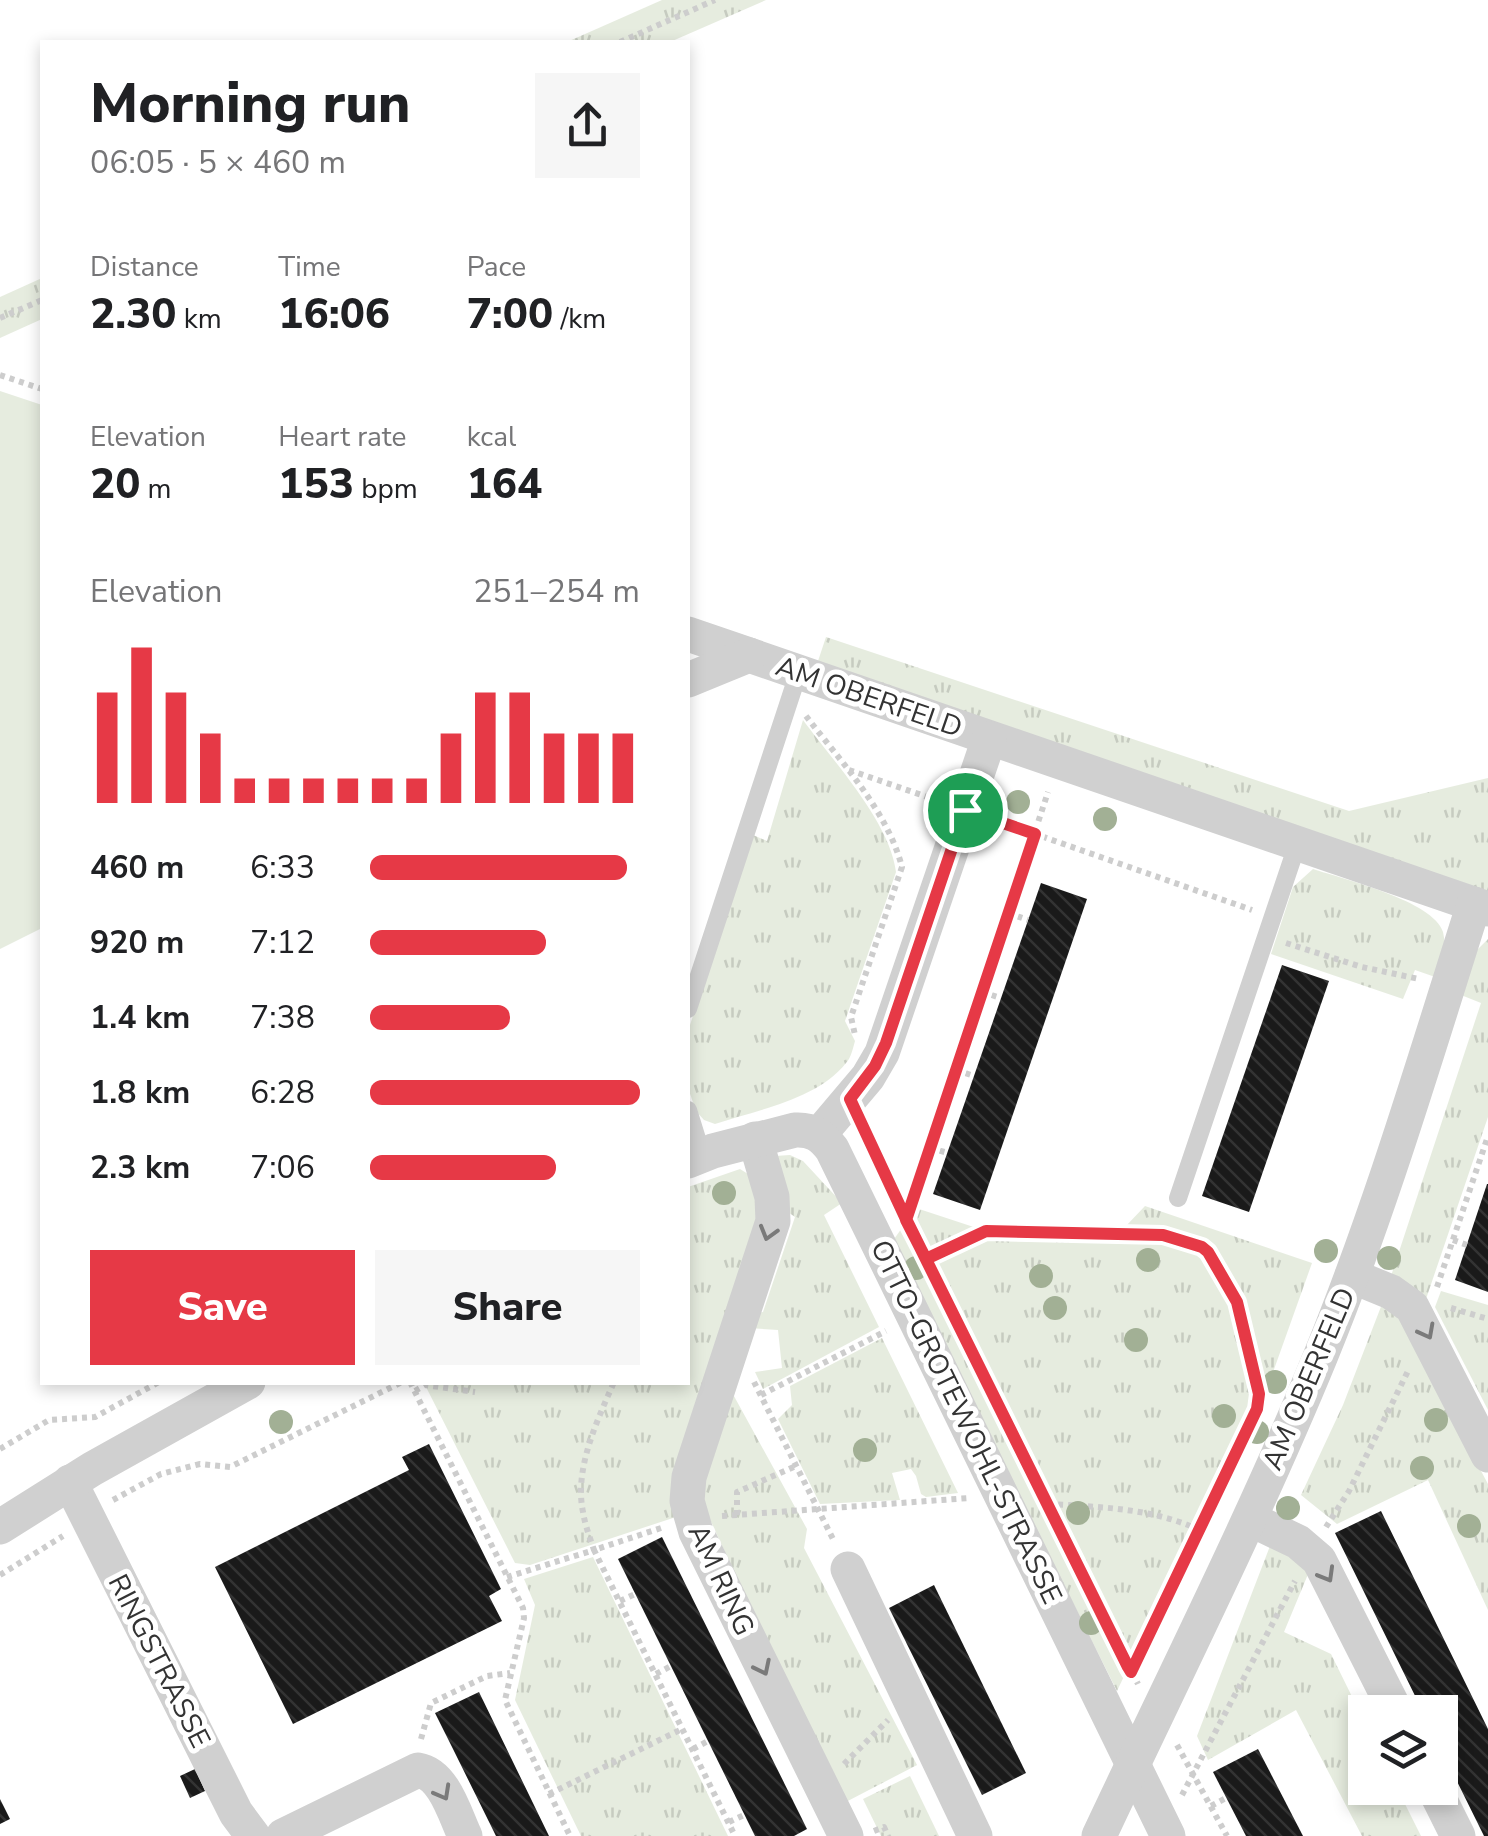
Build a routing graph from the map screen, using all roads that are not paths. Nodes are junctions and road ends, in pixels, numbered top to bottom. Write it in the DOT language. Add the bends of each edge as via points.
graph roads {
  1 [pos="690,635"];
  2 [pos="749,655"];
  3 [pos="690,679"];
  4 [pos="794,686"];
  5 [pos="989,739"];
  6 [pos="1297,845"];
  7 [pos="1481,906"];
  8 [pos="690,1004"];
  9 [pos="690,1124"];
  10 [pos="820,1135"];
  11 [pos="755,1139"];
  12 [pos="695,1158"];
  13 [pos="1178,1198"];
  14 [pos="1352,1276"];
  15 [pos="243,1385"];
  16 [pos="1488,1455"];
  17 [pos="70,1482"];
  18 [pos="1250,1519"];
  19 [pos="0,1528"];
  20 [pos="848,1569"];
  21 [pos="1388,1695"];
  22 [pos="1133,1764"];
  23 [pos="1442,1805"];
  24 [pos="1166,1832"];
  25 [pos="252,1836"];
  26 [pos="283,1836"];
  27 [pos="465,1836"];
  28 [pos="846,1836"];
  29 [pos="975,1836"];
  30 [pos="1099,1836"];
  31 [pos="1458,1836"];
  1 -- 2 [label="street, AM OBERFELD"];
  2 -- 3 [label="street, AM OBERFELD"];
  2 -- 4 [label="street, AM OBERFELD"];
  4 -- 5 [label="street, AM OBERFELD"];
  4 -- 8 [label="lane"];
  5 -- 6 [label="street, AM OBERFELD"];
  5 -- 10 [label="street, AM OBERFELD" via="886,1043"];
  6 -- 7 [label="street, AM OBERFELD"];
  6 -- 13 [label="lane"];
  7 -- 14 [label="street, AM OBERFELD"];
  9 -- 12 [label="lane"];
  10 -- 11 [label="street" via="802,1130"];
  10 -- 22 [label="street, OTTO-GROTEWOHL-STRASSE"];
  11 -- 12 [label="street"];
  11 -- 28 [label="street, AM RING, one-way" via="773,1221 689,1476 687,1501"];
  14 -- 16 [label="street, one-way" via="1428,1312"];
  14 -- 18 [label="street, AM OBERFELD"];
  15 -- 17 [label="street"];
  17 -- 19 [label="street"];
  17 -- 25 [label="street, RINGSTRASSE"];
  18 -- 21 [label="street, one-way" via="1298,1542 1326,1571"];
  18 -- 22 [label="street, AM OBERFELD"];
  20 -- 29 [label="street"];
  22 -- 24 [label="street, OTTO-GROTEWOHL-STRASSE"];
  22 -- 30 [label="street, AM OBERFELD"];
  23 -- 31 [label="street"];
  26 -- 27 [label="street, one-way" via="414,1772 439,1784"];
}
